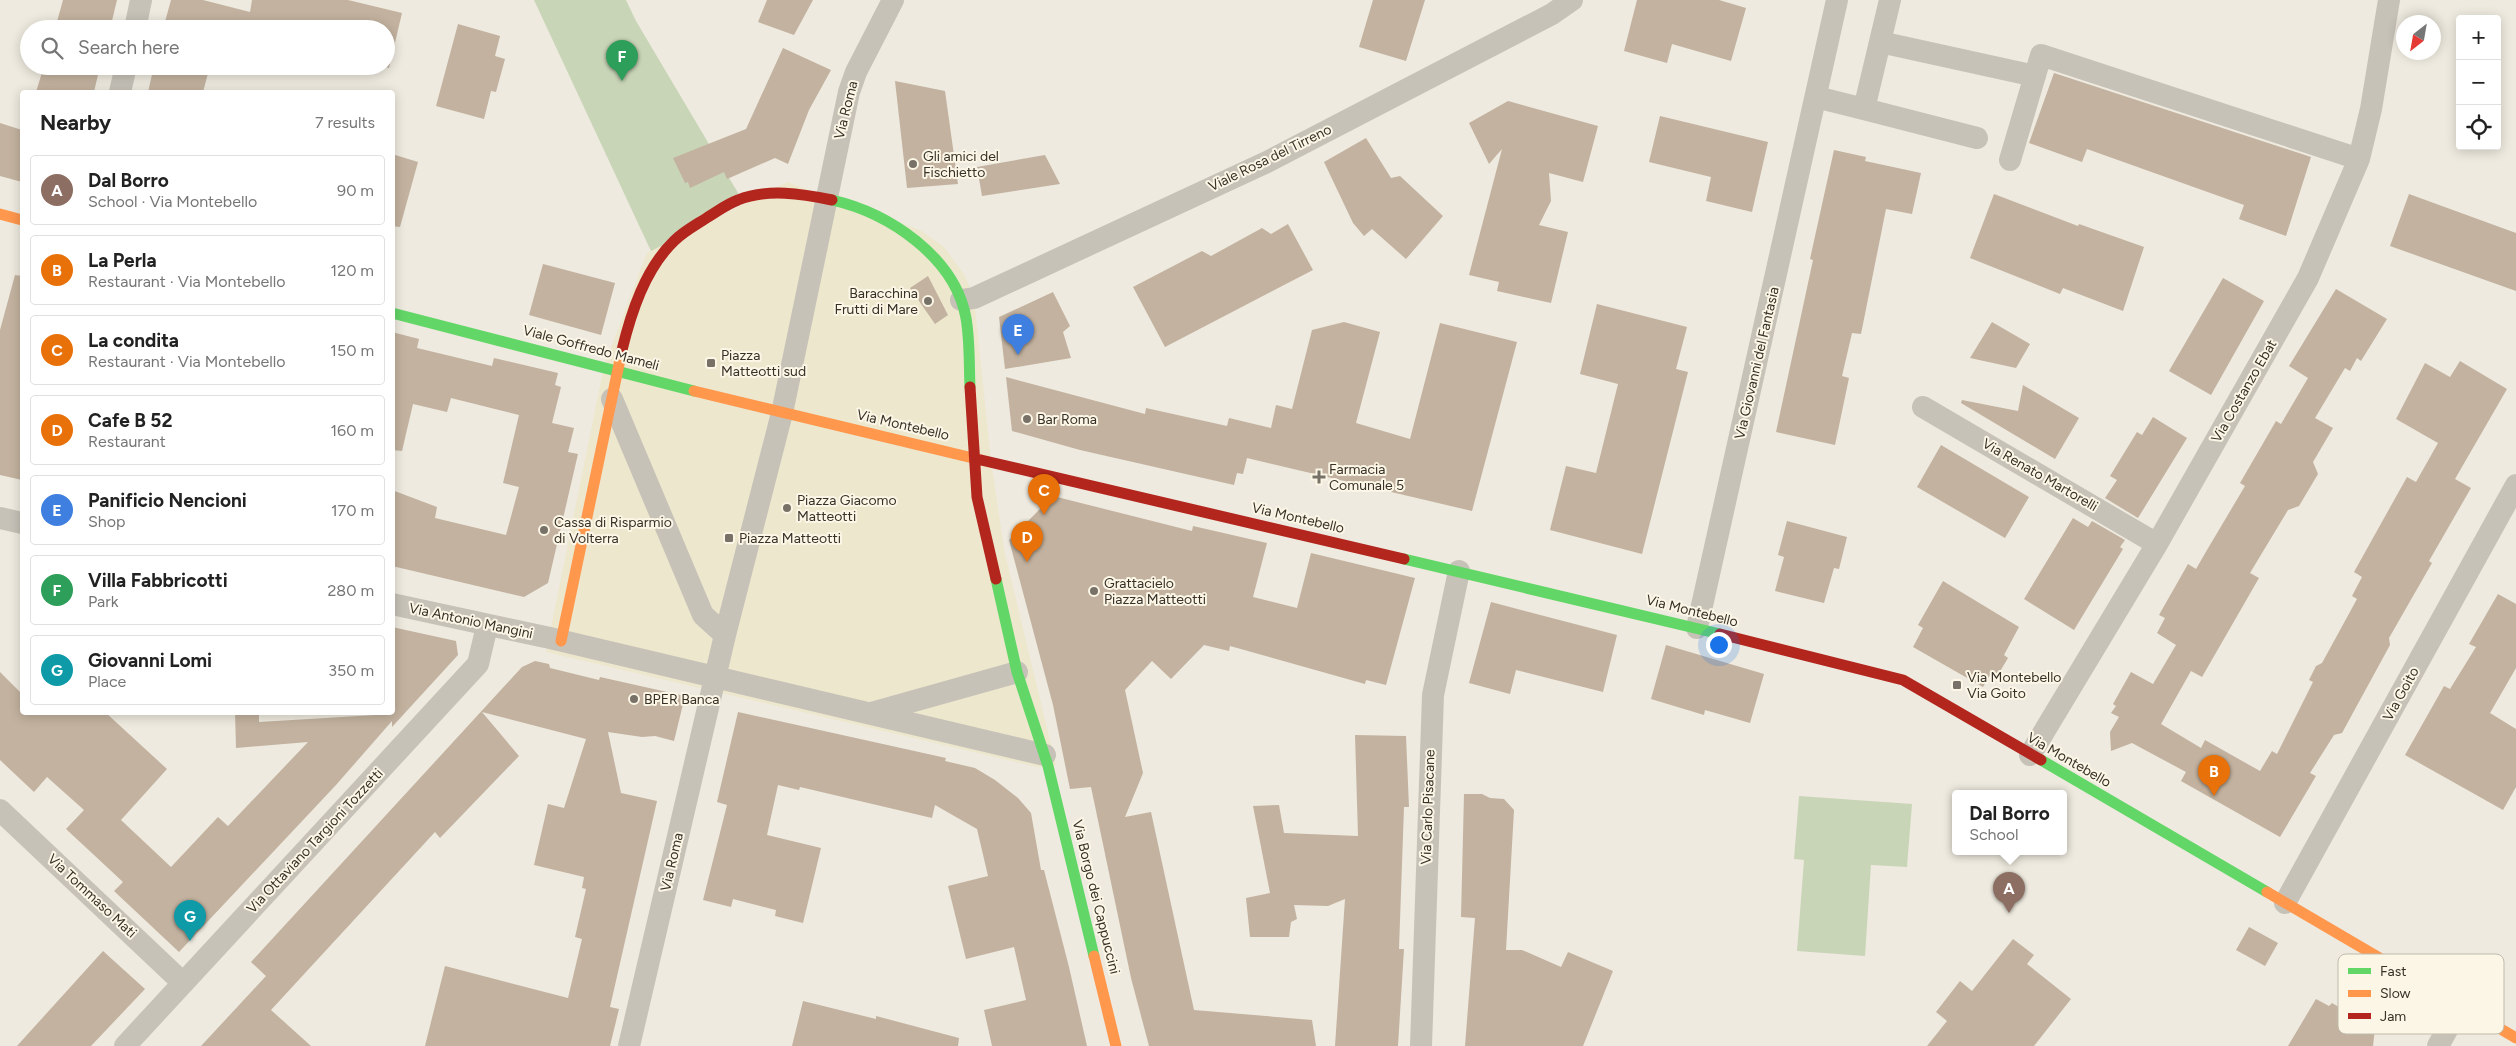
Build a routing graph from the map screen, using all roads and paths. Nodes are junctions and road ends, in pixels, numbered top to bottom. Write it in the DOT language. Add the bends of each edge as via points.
graph roads {
  1 [pos="141,0"];
  2 [pos="893,0"];
  3 [pos="1572,0"];
  4 [pos="1837,0"];
  5 [pos="1890,0"];
  6 [pos="2389,0"];
  7 [pos="137,20"];
  8 [pos="1880,42"];
  9 [pos="124,75"];
  10 [pos="2035,76"];
  11 [pos="120,90"];
  12 [pos="1816,97"];
  13 [pos="1864,110"];
  14 [pos="1977,138"];
  15 [pos="2358,159"];
  16 [pos="2010,160"];
  17 [pos="826,198"];
  18 [pos="0,214"];
  19 [pos="20,219"];
  20 [pos="961,300"];
  21 [pos="395,314"];
  22 [pos="616,369"];
  23 [pos="612,399"];
  24 [pos="1923,407"];
  25 [pos="782,413"];
  26 [pos="974,457"];
  27 [pos="2516,485"];
  28 [pos="0,518"];
  29 [pos="20,523"];
  30 [pos="2157,544"];
  31 [pos="1459,571"];
  32 [pos="395,605"];
  33 [pos="487,626"];
  34 [pos="1697,628"];
  35 [pos="725,635"];
  36 [pos="555,640"];
  37 [pos="1017,672"];
  38 [pos="715,678"];
  39 [pos="871,713"];
  40 [pos="1045,754"];
  41 [pos="2030,755"];
  42 [pos="0,810"];
  43 [pos="2285,903"];
  44 [pos="2373,954"];
  45 [pos="183,982"];
  46 [pos="2504,1031"];
  47 [pos="2445,1034"];
  48 [pos="2516,1038"];
  49 [pos="125,1046"];
  50 [pos="629,1046"];
  51 [pos="1116,1046"];
  52 [pos="1421,1046"];
  53 [pos="2438,1046"];
  1 -- 7 [label="street"];
  2 -- 17 [label="street, Via Roma" via="849,92"];
  3 -- 20 [label="street, Viale Rosa del Tirreno" via="1552,14 1267,162 974,298"];
  4 -- 12 [label="street, Via Giovanni del Fantasia"];
  5 -- 8 [label="street"];
  6 -- 15 [label="street, Via Costanzo Ebat" via="2371,109"];
  8 -- 10 [label="street"];
  8 -- 13 [label="street"];
  9 -- 11 [label="street"];
  10 -- 15 [label="street" via="2041,55"];
  10 -- 16 [label="street"];
  12 -- 13 [label="street"];
  12 -- 34 [label="street, Via Giovanni del Fantasia"];
  13 -- 14 [label="street"];
  15 -- 30 [label="street, Via Costanzo Ebat" via="2308,278"];
  17 -- 20 [label="street" via="875,216 918,242 942,268"];
  17 -- 22 [label="street" via="785,193 742,198 670,245 644,288"];
  17 -- 25 [label="street"];
  18 -- 19 [label="street"];
  20 -- 26 [label="street" via="969,344"];
  21 -- 22 [label="street, Viale Goffredo Mameli"];
  22 -- 23 [label="street"];
  22 -- 25 [label="street, Viale Goffredo Mameli"];
  23 -- 35 [label="street" via="703,615"];
  23 -- 36 [label="street"];
  24 -- 30 [label="street, Via Renato Martorelli"];
  25 -- 26 [label="street, Via Montebello"];
  25 -- 35 [label="street"];
  26 -- 31 [label="street, Via Montebello"];
  26 -- 37 [label="street" via="977,497"];
  27 -- 43 [label="street, Via Goito"];
  28 -- 29 [label="street"];
  30 -- 41 [label="street, Via Costanzo Ebat"];
  31 -- 34 [label="street, Via Montebello"];
  31 -- 52 [label="street, Via Carlo Pisacane" via="1433,694"];
  32 -- 33 [label="street, Via Antonio Mangini"];
  33 -- 36 [label="street, Via Antonio Mangini"];
  33 -- 45 [label="street, Via Ottaviano Targioni Tozzetti" via="478,664"];
  34 -- 41 [label="street, Via Montebello" via="1903,680"];
  35 -- 38 [label="street"];
  36 -- 38 [label="street"];
  37 -- 39 [label="street"];
  37 -- 40 [label="street"];
  38 -- 39 [label="street"];
  38 -- 50 [label="street, Via Roma"];
  39 -- 40 [label="street"];
  40 -- 51 [label="street, Via Borgo dei Cappuccini"];
  41 -- 43 [label="street, Via Montebello"];
  42 -- 45 [label="street, Via Tommaso Mati"];
  43 -- 44 [label="street, Via Montebello"];
  45 -- 49 [label="street, Via Ottaviano Targioni Tozzetti"];
  46 -- 48 [label="street, Via Montebello"];
  47 -- 53 [label="street"];
}
